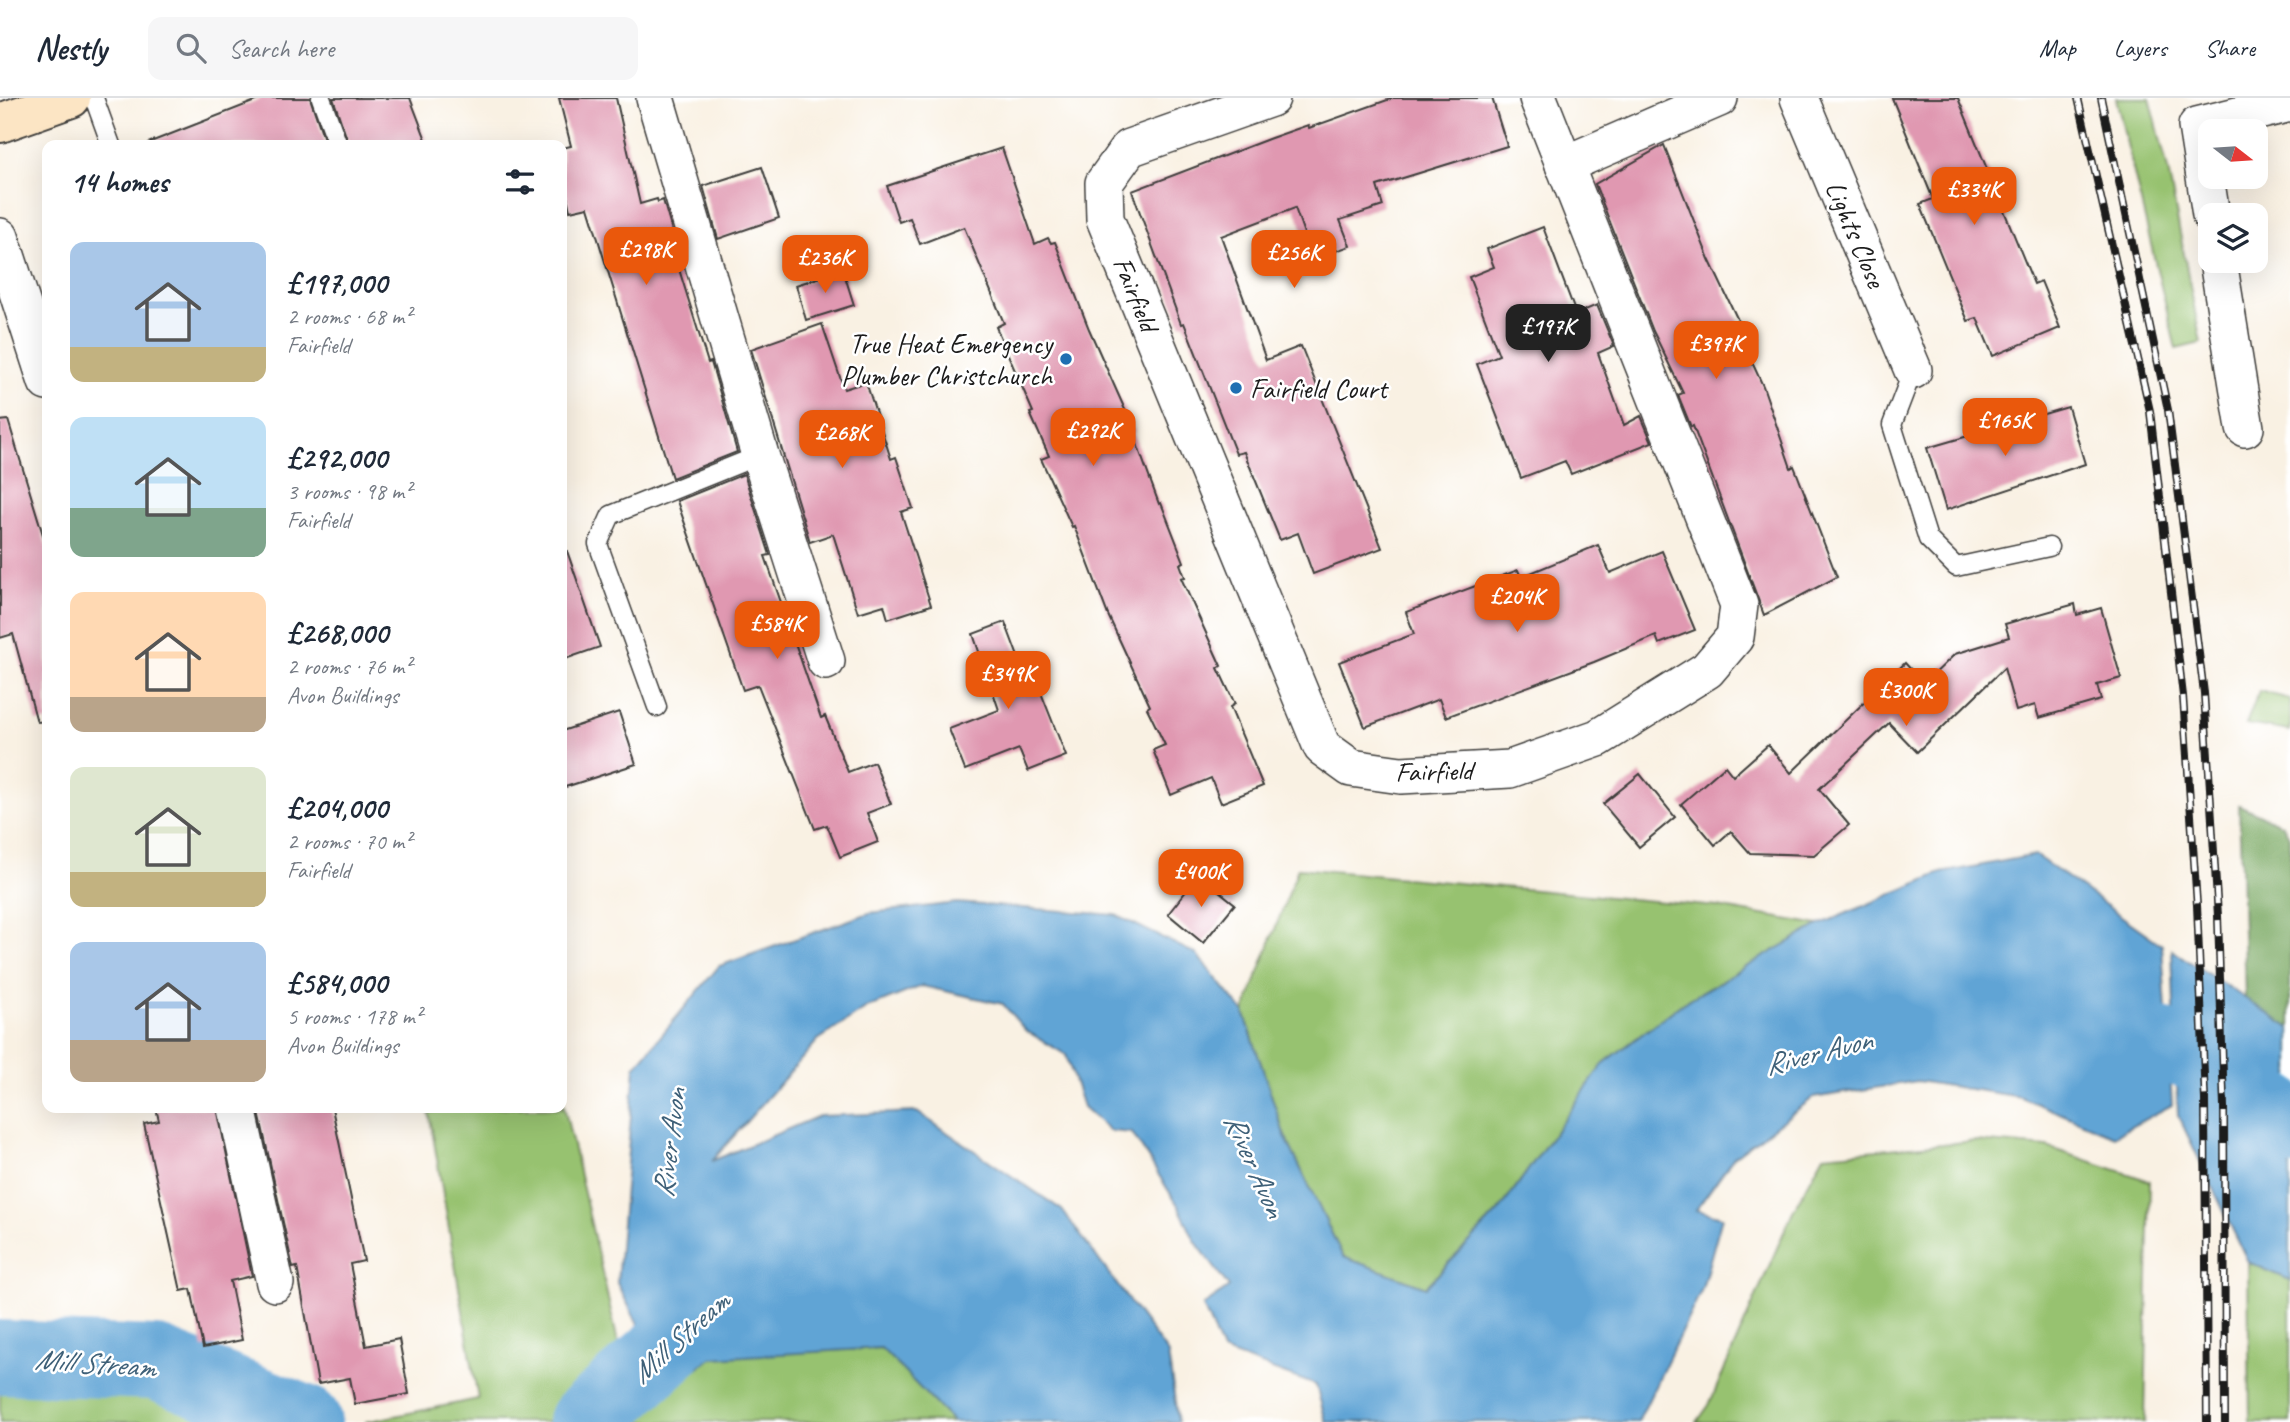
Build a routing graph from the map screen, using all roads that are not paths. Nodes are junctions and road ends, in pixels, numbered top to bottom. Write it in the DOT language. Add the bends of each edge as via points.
graph roads {
  1 [pos="71,98"];
  2 [pos="94,98"];
  3 [pos="321,98"];
  4 [pos="655,98"];
  5 [pos="1271,98"];
  6 [pos="1538,98"];
  7 [pos="1719,98"];
  8 [pos="1799,98"];
  9 [pos="2290,103"];
  10 [pos="0,123"];
  11 [pos="109,140"];
  12 [pos="336,140"];
  13 [pos="1564,165"];
  14 [pos="2209,203"];
  15 [pos="0,237"];
  16 [pos="2220,273"];
  17 [pos="42,367"];
  18 [pos="1913,370"];
  19 [pos="2245,428"];
  20 [pos="760,455"];
  21 [pos="2049,547"];
  22 [pos="826,662"];
  23 [pos="657,708"];
  24 [pos="238,1113"];
  25 [pos="275,1283"];
  1 -- 10 [label="main road"];
  2 -- 11 [label="lane"];
  3 -- 12 [label="lane"];
  4 -- 20 [label="street"];
  5 -- 13 [label="street, Fairfield" via="1129,148 1104,183 1105,219 1322,747 1351,768 1401,775 1510,769 1598,738 1707,670 1735,637 1739,605"];
  6 -- 13 [label="street, Fairfield"];
  7 -- 13 [label="street"];
  8 -- 18 [label="street, Lights Close"];
  9 -- 14 [label="street" via="2197,126"];
  15 -- 17 [label="street"];
  16 -- 19 [label="street"];
  18 -- 21 [label="lane" via="1892,425 1928,539 1956,567"];
  20 -- 22 [label="street"];
  20 -- 23 [label="lane" via="611,515 598,544"];
  24 -- 25 [label="street"];
}
